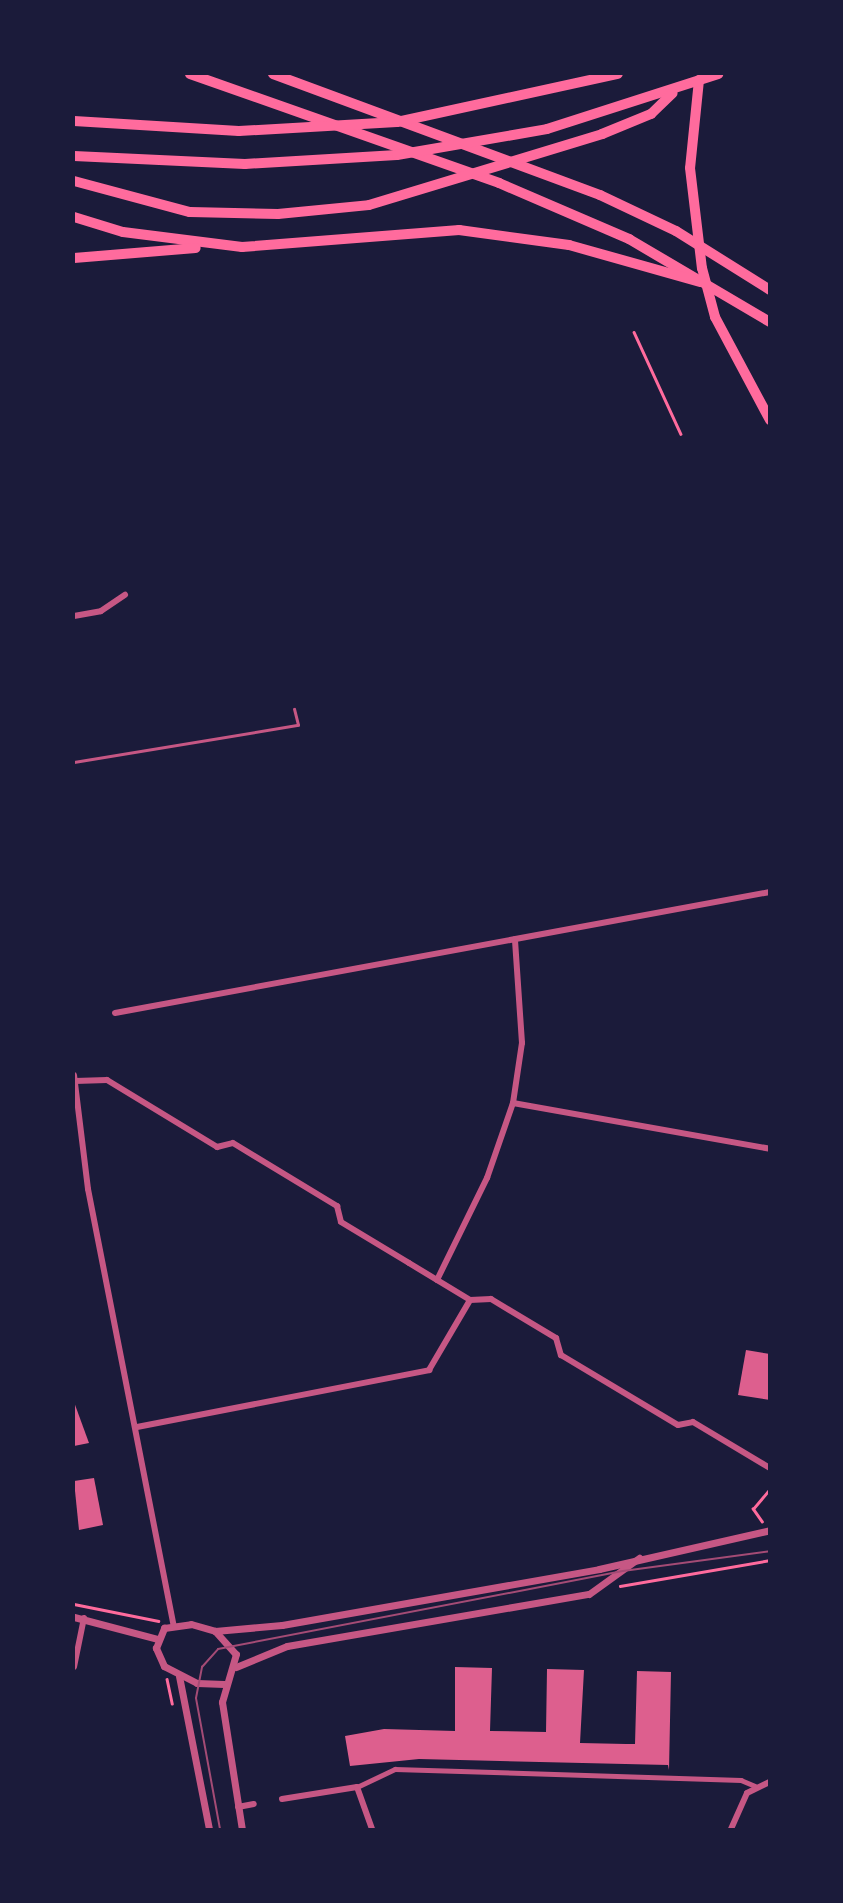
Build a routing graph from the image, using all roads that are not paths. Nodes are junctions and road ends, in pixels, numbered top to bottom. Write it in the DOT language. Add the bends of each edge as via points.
graph roads {
  1 [pos="190,74"];
  2 [pos="273,74"];
  3 [pos="618,74"];
  4 [pos="700,74"];
  5 [pos="718,74"];
  6 [pos="675,91"];
  7 [pos="74,121"];
  8 [pos="74,156"];
  9 [pos="74,181"];
  10 [pos="74,217"];
  11 [pos="123,232"];
  12 [pos="203,246"];
  13 [pos="74,258"];
  14 [pos="715,285"];
  15 [pos="769,290"];
  16 [pos="769,322"];
  17 [pos="769,420"];
  18 [pos="125,595"];
  19 [pos="74,616"];
  20 [pos="294,709"];
  21 [pos="74,762"];
  22 [pos="769,892"];
  23 [pos="515,939"];
  24 [pos="115,1013"];
  25 [pos="74,1078"];
  26 [pos="513,1103"];
  27 [pos="769,1149"];
  28 [pos="437,1280"];
  29 [pos="470,1300"];
  30 [pos="137,1427"];
  31 [pos="769,1468"];
  32 [pos="769,1530"];
  33 [pos="640,1558"];
  34 [pos="74,1617"];
  35 [pos="84,1618"];
  36 [pos="173,1624"];
  37 [pos="215,1631"];
  38 [pos="157,1639"];
  39 [pos="74,1667"];
  40 [pos="236,1667"];
  41 [pos="179,1676"];
  42 [pos="224,1684"];
  43 [pos="769,1782"];
  44 [pos="755,1786"];
  45 [pos="357,1787"];
  46 [pos="282,1799"];
  47 [pos="254,1804"];
  48 [pos="238,1807"];
  49 [pos="209,1829"];
  50 [pos="242,1829"];
  51 [pos="372,1829"];
  52 [pos="731,1829"];
  1 -- 14 [label="highway" via="566,212"];
  2 -- 15 [label="highway" via="600,195 676,231"];
  3 -- 7 [label="highway" via="397,122 239,131"];
  4 -- 17 [label="highway" via="690,168 702,268 715,317"];
  5 -- 6 [label="highway"];
  6 -- 8 [label="highway" via="547,129 397,155 245,164"];
  6 -- 9 [label="highway" via="651,114 602,134 369,205 249,215 155,205"];
  10 -- 11 [label="highway"];
  11 -- 12 [label="highway"];
  12 -- 13 [label="highway"];
  12 -- 14 [label="highway" via="459,230 569,245 650,273"];
  14 -- 16 [label="highway"];
  18 -- 19 [label="street" via="101,611"];
  20 -- 21 [label="lane" via="298,725"];
  22 -- 23 [label="street"];
  23 -- 24 [label="street"];
  23 -- 26 [label="street" via="522,1029"];
  25 -- 28 [label="street" via="107,1080 217,1147 233,1143 337,1206 341,1222"];
  25 -- 30 [label="street" via="88,1189"];
  26 -- 27 [label="street"];
  26 -- 28 [label="street" via="487,1178"];
  28 -- 29 [label="street"];
  29 -- 30 [label="street" via="429,1370"];
  29 -- 31 [label="street" via="491,1299 556,1338 561,1355 678,1425 693,1422"];
  30 -- 36 [label="street"];
  32 -- 33 [label="street"];
  33 -- 37 [label="street" via="282,1625"];
  33 -- 40 [label="street" via="599,1588 287,1646"];
  34 -- 35 [label="street"];
  35 -- 38 [label="street"];
  35 -- 39 [label="street"];
  36 -- 37 [label="street"];
  36 -- 38 [label="street"];
  37 -- 40 [label="street" via="229,1643"];
  38 -- 41 [label="street" via="158,1658"];
  40 -- 42 [label="street"];
  41 -- 42 [label="street"];
  41 -- 49 [label="street"];
  42 -- 48 [label="street" via="224,1725"];
  43 -- 44 [label="street"];
  44 -- 45 [label="street" via="741,1780 395,1769"];
  44 -- 52 [label="street"];
  45 -- 46 [label="street"];
  45 -- 51 [label="street"];
  47 -- 48 [label="street"];
  48 -- 50 [label="street"];
}
